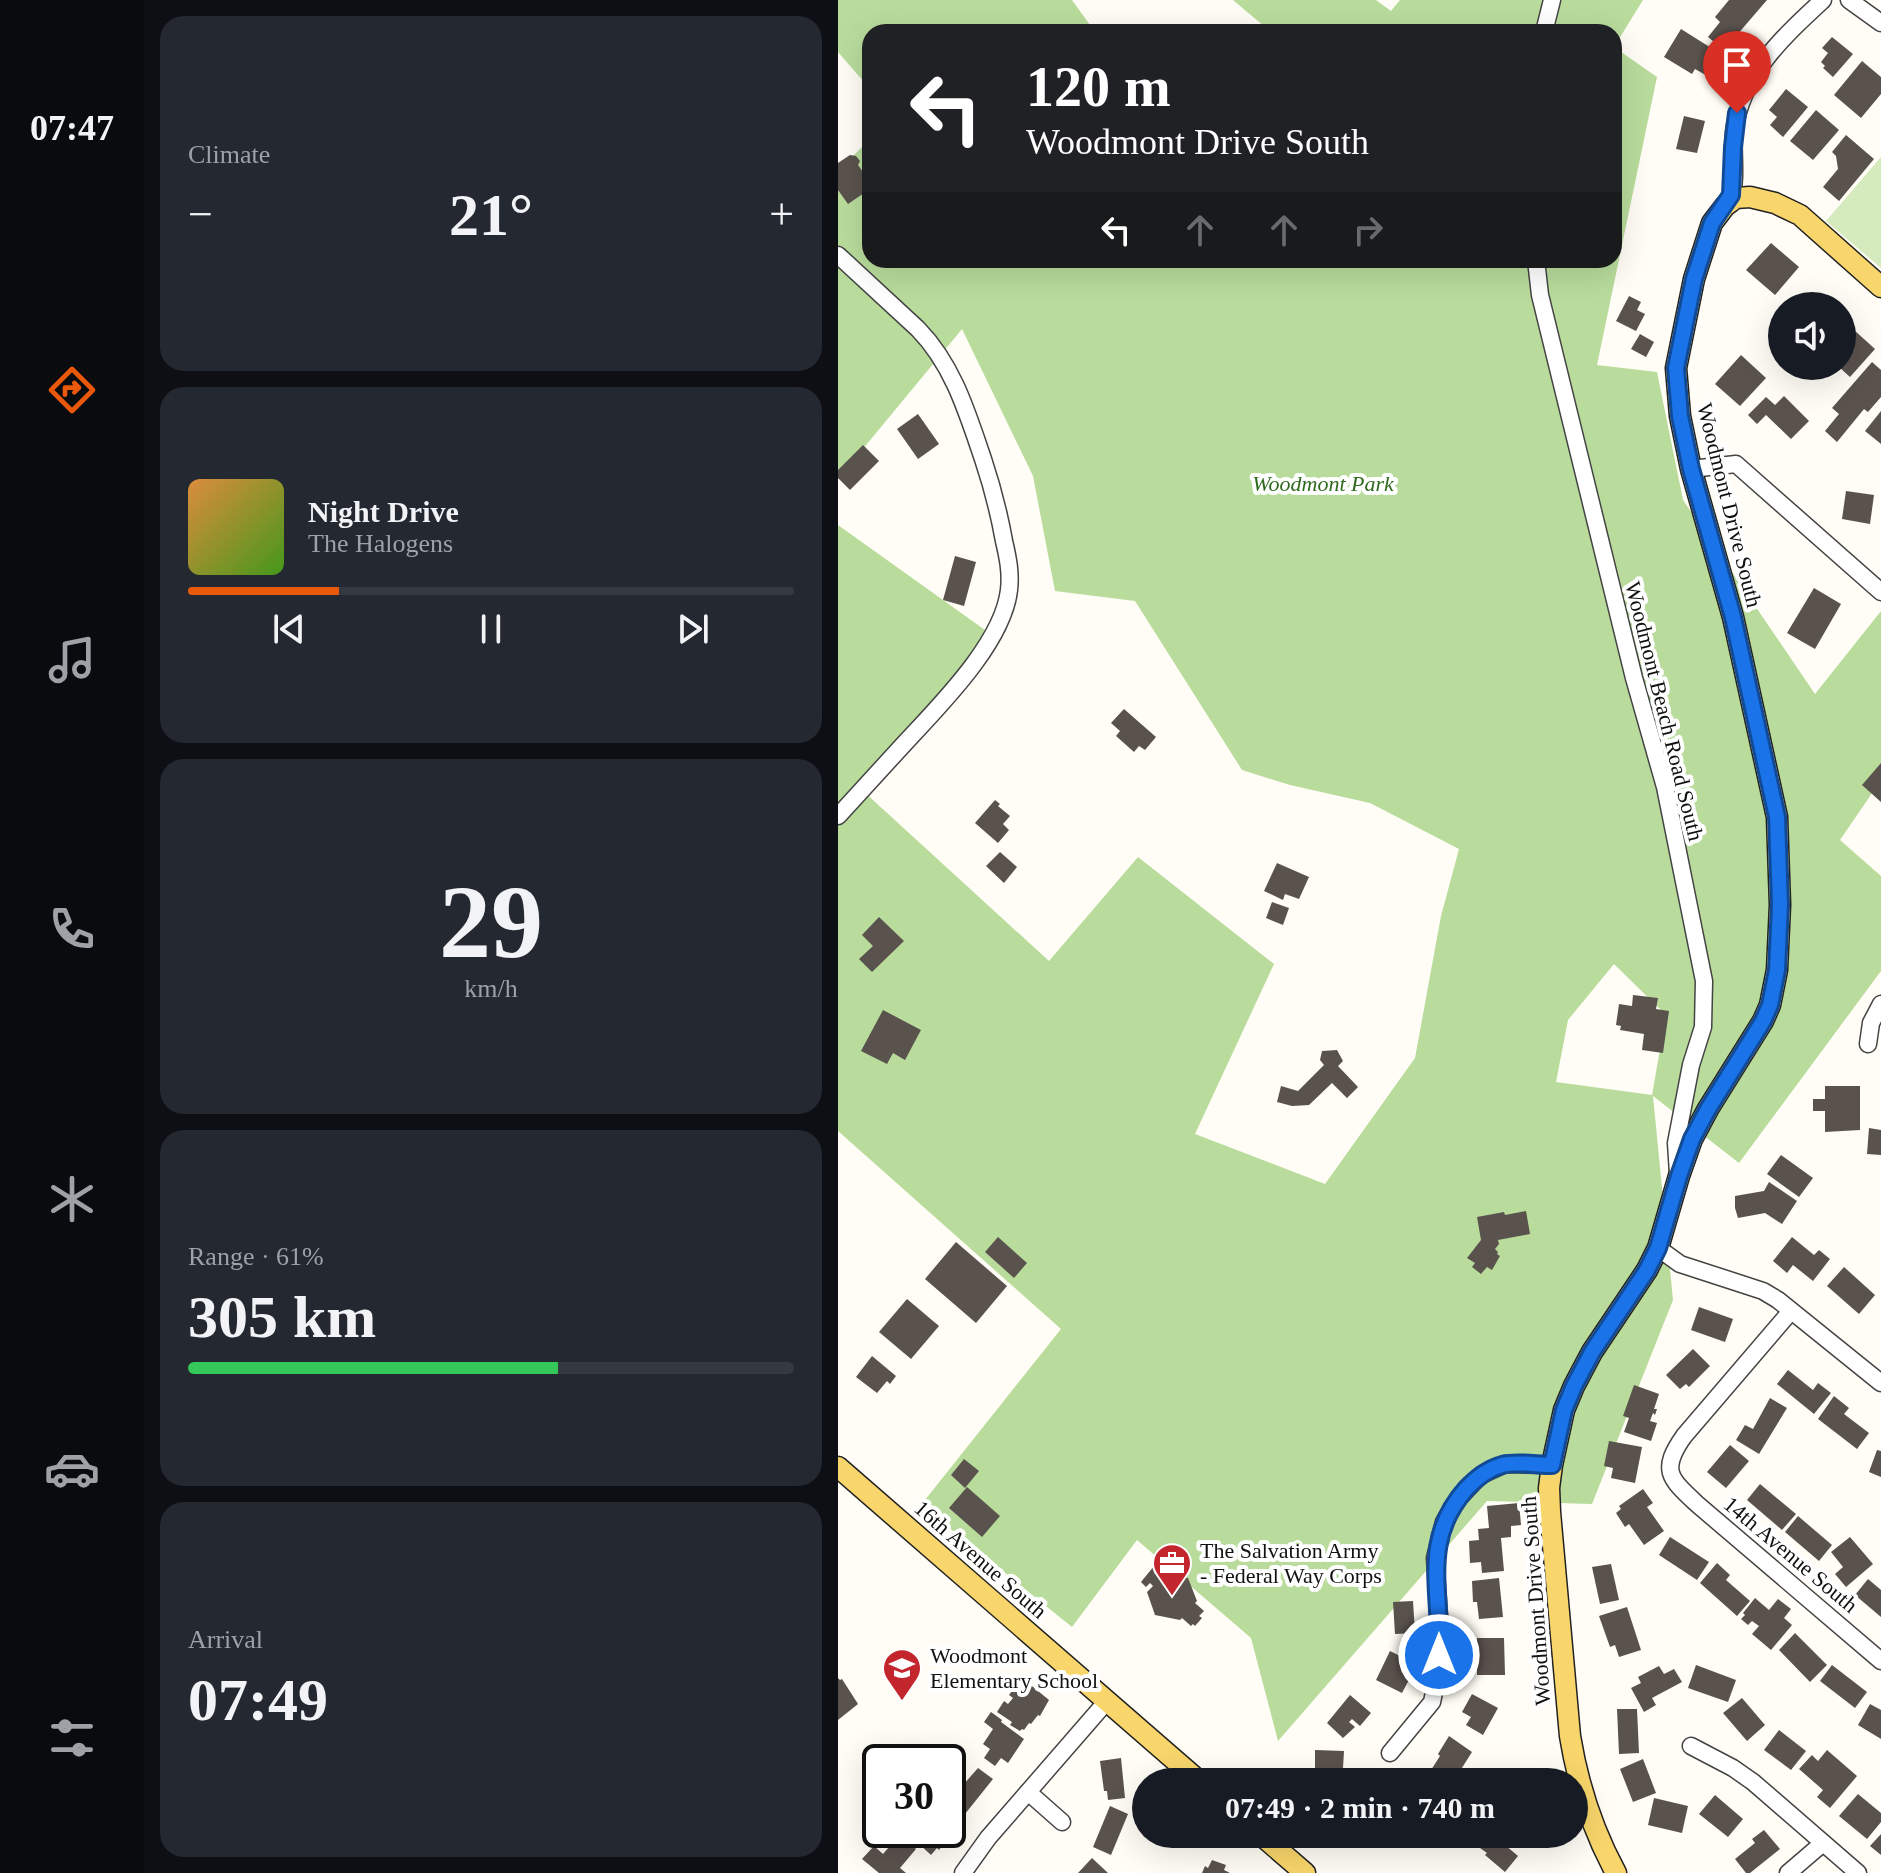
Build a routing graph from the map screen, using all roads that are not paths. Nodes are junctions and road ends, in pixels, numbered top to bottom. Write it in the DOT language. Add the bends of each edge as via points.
graph roads {
  1 [pos="1552,0"];
  2 [pos="1823,0"];
  3 [pos="1849,0"];
  4 [pos="1881,23"];
  5 [pos="1546,24"];
  6 [pos="1730,202"];
  7 [pos="838,255"];
  8 [pos="1537,268"];
  9 [pos="1881,287"];
  10 [pos="1691,469"];
  11 [pos="1881,592"];
  12 [pos="838,816"];
  13 [pos="1881,1004"];
  14 [pos="1868,1044"];
  15 [pos="1679,1176"];
  16 [pos="1658,1248"];
  17 [pos="1791,1311"];
  18 [pos="1881,1383"];
  19 [pos="1552,1465"];
  20 [pos="838,1467"];
  21 [pos="1881,1661"];
  22 [pos="1107,1701"];
  23 [pos="1691,1746"];
  24 [pos="1390,1753"];
  25 [pos="1184,1768"];
  26 [pos="1028,1792"];
  27 [pos="1062,1822"];
  28 [pos="1823,1843"];
  29 [pos="1276,1848"];
  30 [pos="963,1873"];
  31 [pos="1305,1873"];
  32 [pos="1616,1873"];
  33 [pos="1788,1873"];
  34 [pos="1858,1873"];
  1 -- 5 [label="street"];
  2 -- 6 [label="street" via="1783,38 1748,86 1737,113"];
  3 -- 4 [label="street"];
  6 -- 9 [label="main road" via="1750,197 1800,215"];
  6 -- 10 [label="main road, Woodmont Drive South" via="1712,223 1676,368"];
  7 -- 12 [label="street" via="918,329 955,380 996,496 1010,571 1003,615 978,657"];
  8 -- 15 [label="street, Woodmont Beach Road South" via="1665,787 1704,981 1703,1027 1676,1143"];
  10 -- 11 [label="street" via="1736,464"];
  10 -- 15 [label="main road, Woodmont Drive South" via="1733,617 1777,817 1780,905 1770,1005 1692,1139"];
  13 -- 14 [label="street"];
  15 -- 16 [label="main road, Woodmont Drive South"];
  16 -- 17 [label="street" via="1680,1264 1763,1291"];
  16 -- 19 [label="main road, Woodmont Drive South" via="1574,1386"];
  17 -- 18 [label="street"];
  17 -- 21 [label="street, 14th Avenue South" via="1684,1436 1673,1453 1670,1472 1697,1504"];
  19 -- 24 [label="street" via="1505,1464 1481,1475 1444,1522 1435,1558 1440,1632 1432,1702"];
  19 -- 32 [label="main road, Woodmont Drive South" via="1550,1512 1570,1736 1587,1810"];
  20 -- 22 [label="main road, 16th Avenue South"];
  22 -- 25 [label="main road, 16th Avenue South"];
  22 -- 26 [label="street"];
  23 -- 28 [label="street" via="1753,1782"];
  26 -- 27 [label="street"];
  26 -- 30 [label="street"];
  28 -- 33 [label="street"];
  28 -- 34 [label="street"];
  29 -- 31 [label="main road"];
}
